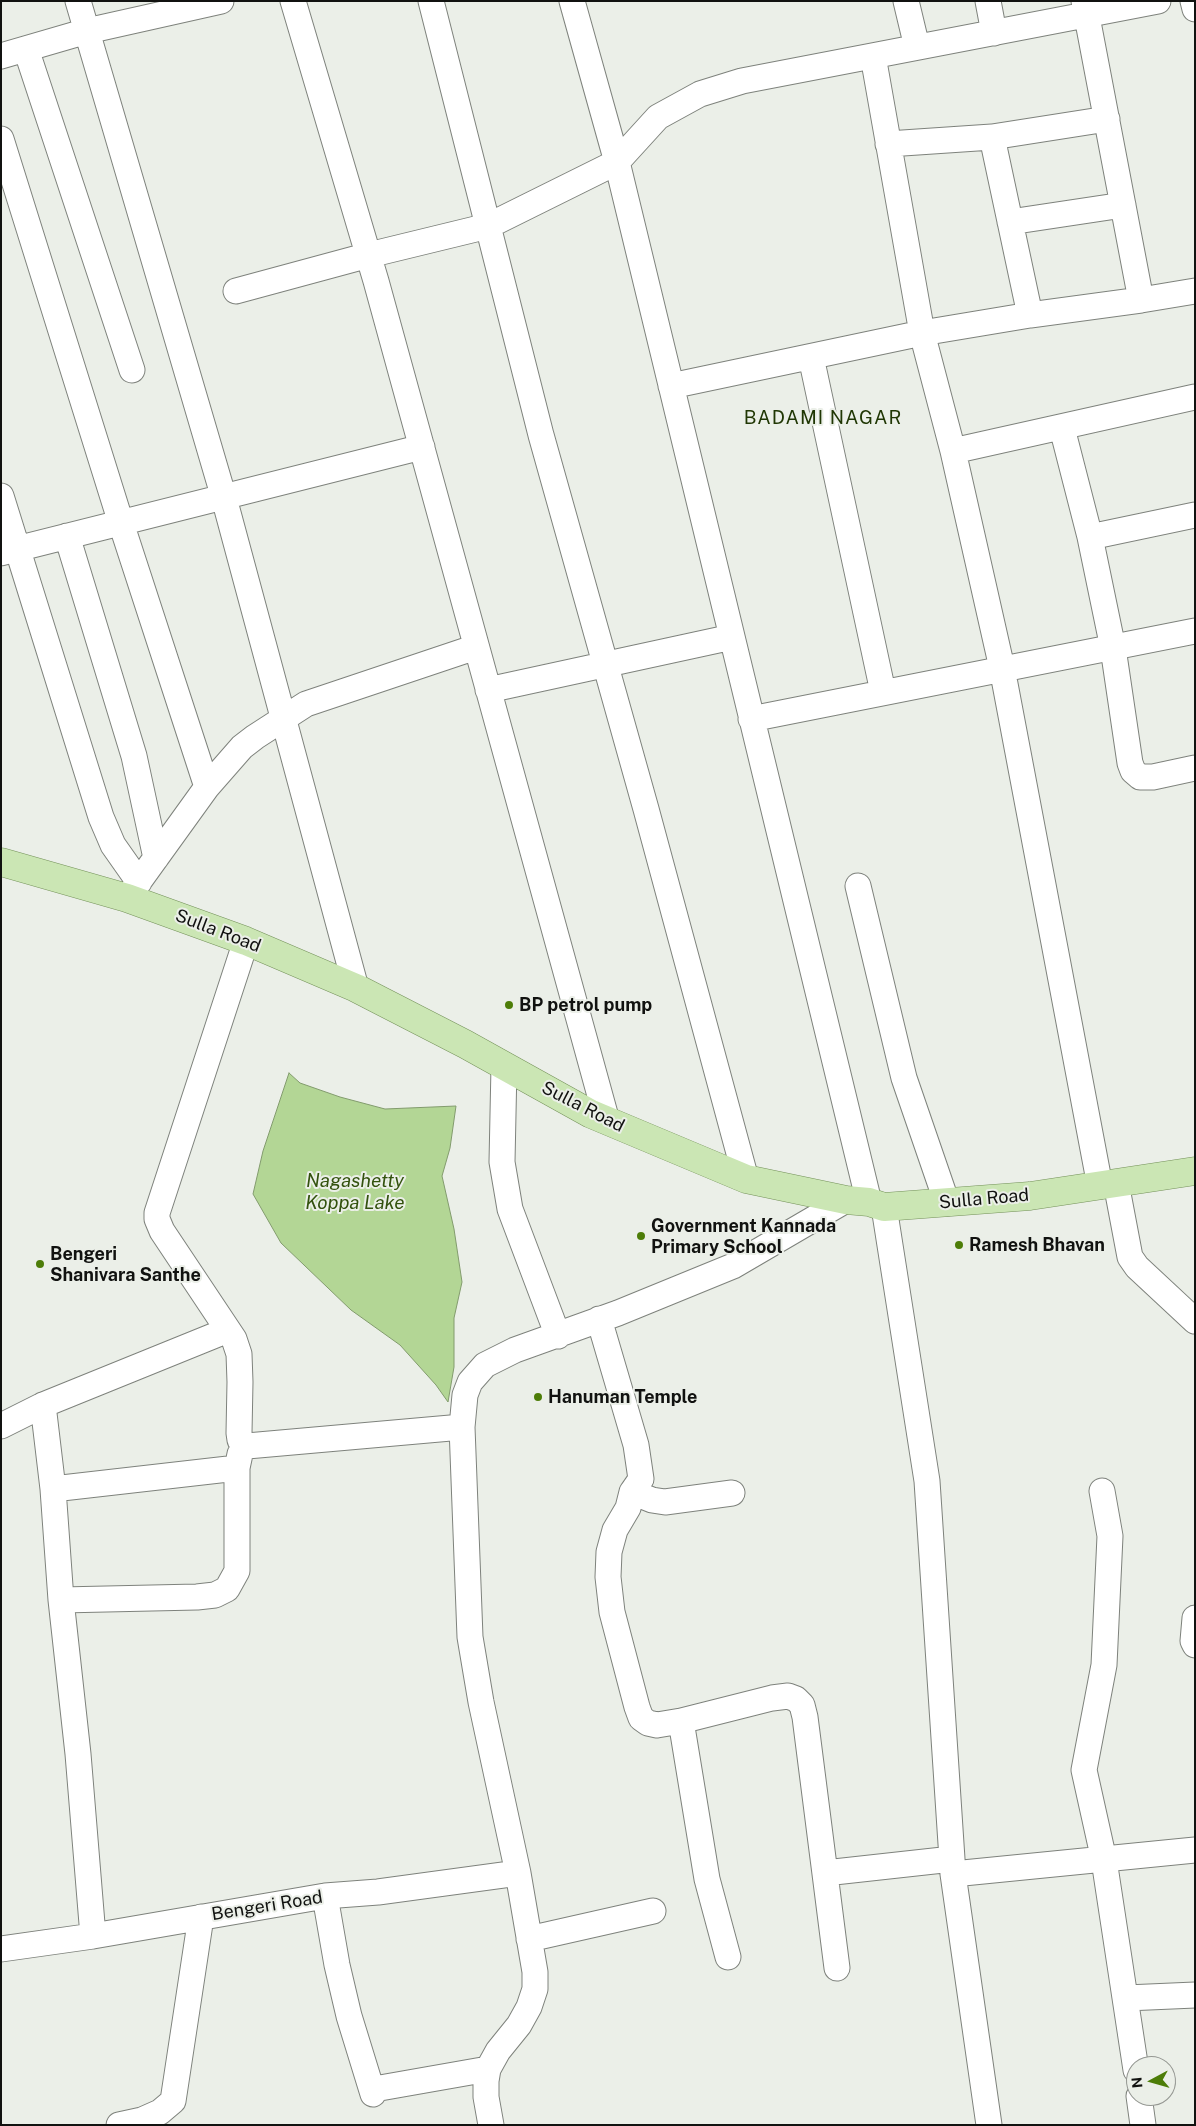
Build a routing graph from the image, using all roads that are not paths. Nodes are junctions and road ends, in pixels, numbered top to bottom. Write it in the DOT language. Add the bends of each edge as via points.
graph roads {
  1 [pos="78,1"];
  2 [pos="221,1"];
  3 [pos="293,1"];
  4 [pos="431,1"];
  5 [pos="572,1"];
  6 [pos="906,1"];
  7 [pos="988,1"];
  8 [pos="1158,1"];
  9 [pos="1193,1"];
  10 [pos="1085,8"];
  11 [pos="1195,9"];
  12 [pos="87,31"];
  13 [pos="994,33"];
  14 [pos="917,47"];
  15 [pos="26,49"];
  16 [pos="1,56"];
  17 [pos="873,56"];
  18 [pos="1107,119"];
  19 [pos="992,137"];
  20 [pos="1,139"];
  21 [pos="888,144"];
  22 [pos="617,162"];
  23 [pos="1123,205"];
  24 [pos="1010,222"];
  25 [pos="488,226"];
  26 [pos="369,255"];
  27 [pos="236,291"];
  28 [pos="1195,291"];
  29 [pos="1141,300"];
  30 [pos="1030,315"];
  31 [pos="922,332"];
  32 [pos="811,357"];
  33 [pos="132,370"];
  34 [pos="671,386"];
  35 [pos="1195,397"];
  36 [pos="1062,428"];
  37 [pos="422,447"];
  38 [pos="953,451"];
  39 [pos="1,496"];
  40 [pos="224,498"];
  41 [pos="1195,515"];
  42 [pos="121,523"];
  43 [pos="67,536"];
  44 [pos="1090,537"];
  45 [pos="9,550"];
  46 [pos="1195,631"];
  47 [pos="732,637"];
  48 [pos="476,647"];
  49 [pos="1114,648"];
  50 [pos="606,665"];
  51 [pos="1002,668"];
  52 [pos="488,690"];
  53 [pos="883,692"];
  54 [pos="284,719"];
  55 [pos="751,719"];
  56 [pos="1195,768"];
  57 [pos="207,787"];
  58 [pos="156,858"];
  59 [pos="1,862"];
  60 [pos="858,886"];
  61 [pos="133,890"];
  62 [pos="246,941"];
  63 [pos="356,988"];
  64 [pos="504,1066"];
  65 [pos="607,1121"];
  66 [pos="1195,1171"];
  67 [pos="746,1179"];
  68 [pos="1108,1184"];
  69 [pos="866,1203"];
  70 [pos="947,1203"];
  71 [pos="599,1319"];
  72 [pos="1195,1322"];
  73 [pos="228,1330"];
  74 [pos="558,1336"];
  75 [pos="43,1405"];
  76 [pos="1,1426"];
  77 [pos="462,1427"];
  78 [pos="243,1444"];
  79 [pos="237,1468"];
  80 [pos="53,1489"];
  81 [pos="1102,1491"];
  82 [pos="632,1492"];
  83 [pos="732,1493"];
  84 [pos="61,1600"];
  85 [pos="1195,1618"];
  86 [pos="1195,1645"];
  87 [pos="681,1721"];
  88 [pos="1195,1850"];
  89 [pos="1104,1860"];
  90 [pos="953,1866"];
  91 [pos="518,1873"];
  92 [pos="825,1873"];
  93 [pos="325,1896"];
  94 [pos="653,1911"];
  95 [pos="200,1917"];
  96 [pos="93,1936"];
  97 [pos="529,1938"];
  98 [pos="1,1949"];
  99 [pos="728,1957"];
  100 [pos="837,1968"];
  101 [pos="1195,1995"];
  102 [pos="1126,1998"];
  103 [pos="1134,2056"];
  104 [pos="488,2069"];
  105 [pos="1141,2106"];
  106 [pos="119,2125"];
  107 [pos="492,2125"];
  108 [pos="989,2125"];
  109 [pos="1143,2125"];
  1 -- 12 [label="street"];
  2 -- 12 [label="street"];
  3 -- 26 [label="street"];
  4 -- 25 [label="street"];
  5 -- 22 [label="street"];
  6 -- 14 [label="street"];
  7 -- 13 [label="street"];
  8 -- 10 [label="street"];
  9 -- 11 [label="street"];
  10 -- 13 [label="street"];
  10 -- 18 [label="street"];
  12 -- 15 [label="street"];
  12 -- 40 [label="street"];
  13 -- 14 [label="street"];
  14 -- 17 [label="street"];
  15 -- 16 [label="street"];
  15 -- 33 [label="street"];
  17 -- 21 [label="street"];
  17 -- 22 [label="street" via="742,81 700,94 658,117"];
  18 -- 19 [label="street"];
  18 -- 23 [label="street"];
  19 -- 21 [label="street"];
  19 -- 24 [label="street"];
  20 -- 42 [label="street"];
  21 -- 31 [label="street"];
  22 -- 25 [label="street"];
  22 -- 34 [label="street"];
  23 -- 24 [label="street"];
  23 -- 29 [label="street"];
  24 -- 30 [label="street"];
  25 -- 26 [label="street"];
  25 -- 50 [label="street" via="541,435"];
  26 -- 27 [label="street"];
  26 -- 37 [label="street"];
  28 -- 29 [label="street"];
  29 -- 30 [label="street"];
  30 -- 31 [label="street"];
  31 -- 32 [label="street"];
  31 -- 38 [label="street"];
  32 -- 34 [label="street"];
  32 -- 53 [label="street"];
  34 -- 47 [label="street"];
  35 -- 36 [label="street"];
  36 -- 38 [label="street"];
  36 -- 44 [label="street"];
  37 -- 40 [label="street"];
  37 -- 48 [label="street"];
  38 -- 51 [label="street"];
  39 -- 45 [label="street"];
  40 -- 42 [label="street"];
  40 -- 54 [label="street"];
  41 -- 44 [label="street"];
  42 -- 43 [label="street"];
  42 -- 57 [label="street"];
  43 -- 45 [label="street"];
  43 -- 58 [label="street" via="134,756"];
  44 -- 49 [label="street"];
  45 -- 61 [label="street" via="102,817"];
  46 -- 49 [label="street"];
  47 -- 50 [label="street"];
  47 -- 55 [label="street"];
  48 -- 52 [label="street"];
  48 -- 54 [label="street" via="306,704"];
  49 -- 51 [label="street"];
  49 -- 56 [label="street" via="1127,750 1133,771 1140,777 1153,777"];
  50 -- 52 [label="street"];
  50 -- 67 [label="street"];
  51 -- 53 [label="street"];
  51 -- 68 [label="street"];
  52 -- 65 [label="street"];
  53 -- 55 [label="street"];
  54 -- 57 [label="street" via="242,747"];
  54 -- 63 [label="street"];
  55 -- 69 [label="street"];
  57 -- 58 [label="street"];
  58 -- 61 [label="street"];
  59 -- 61 [label="main road, Sulla Road"];
  60 -- 70 [label="street" via="904,1078"];
  61 -- 62 [label="main road, Sulla Road"];
  62 -- 63 [label="main road, Sulla Road"];
  62 -- 73 [label="street" via="157,1213 162,1231"];
  63 -- 64 [label="main road, Sulla Road"];
  64 -- 65 [label="main road, Sulla Road"];
  64 -- 74 [label="street" via="502,1162 510,1209"];
  65 -- 67 [label="main road, Sulla Road"];
  66 -- 68 [label="main road, Sulla Road"];
  67 -- 69 [label="main road, Sulla Road"];
  68 -- 70 [label="main road, Sulla Road" via="1030,1196"];
  68 -- 72 [label="street" via="1130,1257"];
  69 -- 70 [label="main road, Sulla Road"];
  69 -- 71 [label="street" via="733,1266"];
  69 -- 90 [label="street" via="927,1481"];
  71 -- 74 [label="street"];
  71 -- 82 [label="street" via="636,1445 640,1480"];
  73 -- 75 [label="street"];
  73 -- 78 [label="street" via="239,1354 238,1433"];
  74 -- 77 [label="street" via="485,1364 470,1382 465,1395"];
  75 -- 76 [label="street"];
  75 -- 80 [label="street"];
  77 -- 78 [label="street" via="252,1447"];
  77 -- 91 [label="street" via="470,1637"];
  78 -- 79 [label="street"];
  79 -- 80 [label="street"];
  79 -- 84 [label="street" via="237,1571 227,1589 216,1595 197,1597"];
  80 -- 84 [label="street"];
  81 -- 89 [label="street" via="1110,1536 1104,1665 1084,1770"];
  82 -- 83 [label="street" via="665,1502"];
  82 -- 87 [label="street" via="609,1552 612,1612 641,1718 657,1724"];
  84 -- 96 [label="street"];
  85 -- 86 [label="street"];
  87 -- 92 [label="street" via="772,1698 788,1696 802,1705"];
  87 -- 99 [label="street" via="707,1879"];
  88 -- 89 [label="street"];
  89 -- 90 [label="street"];
  89 -- 102 [label="street"];
  90 -- 92 [label="street"];
  90 -- 108 [label="street"];
  91 -- 93 [label="street, Bengeri Road"];
  91 -- 97 [label="street"];
  92 -- 100 [label="street"];
  93 -- 95 [label="street, Bengeri Road"];
  93 -- 104 [label="street" via="349,2016 377,2091"];
  94 -- 97 [label="street"];
  95 -- 96 [label="street"];
  95 -- 106 [label="street, Bengeri Road" via="173,2101 160,2112"];
  96 -- 98 [label="street"];
  97 -- 104 [label="street" via="535,1989 519,2025"];
  101 -- 102 [label="street"];
  102 -- 103 [label="street"];
  104 -- 107 [label="street" via="486,2097"];
  105 -- 109 [label="street"];
}
